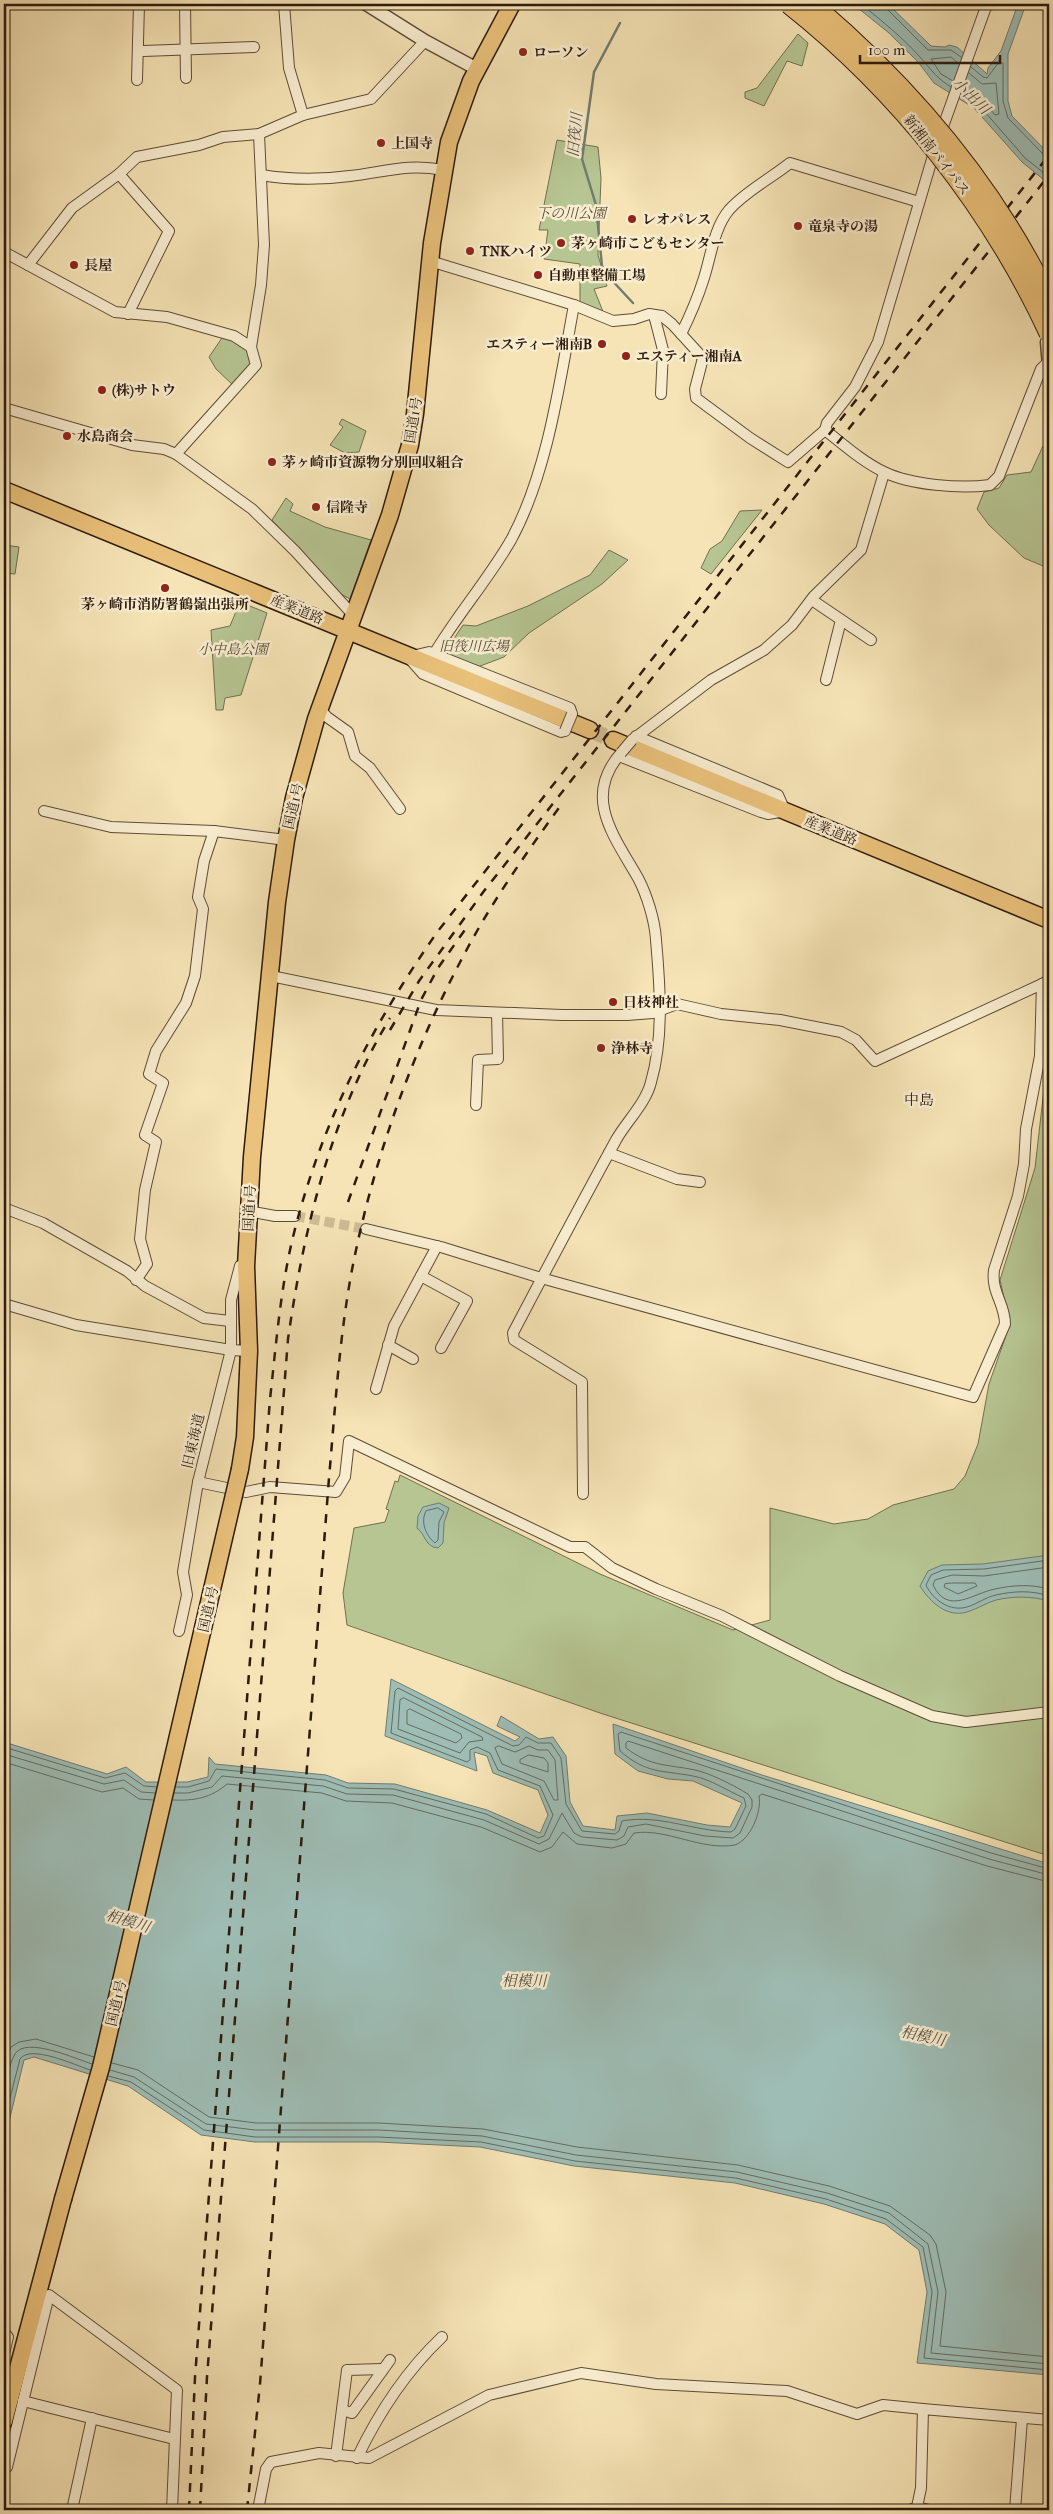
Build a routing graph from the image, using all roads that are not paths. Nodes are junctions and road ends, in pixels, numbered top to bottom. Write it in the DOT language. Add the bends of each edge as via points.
graph roads {
  1 [pos="139,4"];
  2 [pos="185,4"];
  3 [pos="284,4"];
  4 [pos="366,4"];
  5 [pos="512,4"];
  6 [pos="782,4"];
  7 [pos="789,4"];
  8 [pos="812,4"];
  9 [pos="987,4"];
  10 [pos="425,41"];
  11 [pos="254,47"];
  12 [pos="185,50"];
  13 [pos="142,51"];
  14 [pos="477,69"];
  15 [pos="186,78"];
  16 [pos="138,80"];
  17 [pos="303,116"];
  18 [pos="259,134"];
  19 [pos="933,154"];
  20 [pos="443,170"];
  21 [pos="119,174"];
  22 [pos="261,175"];
  23 [pos="919,202"];
  24 [pos="980,226"];
  25 [pos="4,252"];
  26 [pos="430,261"];
  27 [pos="28,264"];
  28 [pos="1049,300"];
  29 [pos="574,305"];
  30 [pos="128,314"];
  31 [pos="654,315"];
  32 [pos="681,334"];
  33 [pos="1048,337"];
  34 [pos="251,347"];
  35 [pos="1049,364"];
  36 [pos="661,394"];
  37 [pos="4,408"];
  38 [pos="825,430"];
  39 [pos="176,454"];
  40 [pos="884,472"];
  41 [pos="4,490"];
  42 [pos="812,600"];
  43 [pos="354,616"];
  44 [pos="841,620"];
  45 [pos="349,631"];
  46 [pos="871,640"];
  47 [pos="434,654"];
  48 [pos="408,657"];
  49 [pos="826,680"];
  50 [pos="320,708"];
  51 [pos="590,730"];
  52 [pos="634,738"];
  53 [pos="618,750"];
  54 [pos="400,809"];
  55 [pos="44,811"];
  56 [pos="785,811"];
  57 [pos="214,831"];
  58 [pos="286,840"];
  59 [pos="1049,920"];
  60 [pos="271,976"];
  61 [pos="1046,982"];
  62 [pos="660,1008"];
  63 [pos="497,1013"];
  64 [pos="476,1105"];
  65 [pos="609,1153"];
  66 [pos="700,1182"];
  67 [pos="4,1208"];
  68 [pos="248,1211"];
  69 [pos="295,1216"];
  70 [pos="366,1229"];
  71 [pos="437,1246"];
  72 [pos="246,1266"];
  73 [pos="421,1276"];
  74 [pos="542,1278"];
  75 [pos="136,1280"];
  76 [pos="4,1304"];
  77 [pos="230,1321"];
  78 [pos="388,1345"];
  79 [pos="441,1348"];
  80 [pos="232,1350"];
  81 [pos="249,1351"];
  82 [pos="413,1359"];
  83 [pos="376,1389"];
  84 [pos="198,1482"];
  85 [pos="583,1494"];
  86 [pos="179,1631"];
  87 [pos="1049,1712"];
  88 [pos="6,2334"];
  89 [pos="442,2337"];
  90 [pos="4,2354"];
  91 [pos="390,2360"];
  92 [pos="383,2369"];
  93 [pos="23,2402"];
  94 [pos="922,2409"];
  95 [pos="342,2410"];
  96 [pos="92,2418"];
  97 [pos="1022,2419"];
  98 [pos="1049,2420"];
  99 [pos="4,2421"];
  100 [pos="174,2439"];
  101 [pos="336,2456"];
  102 [pos="357,2458"];
  103 [pos="4,2469"];
  104 [pos="914,2508"];
  105 [pos="72,2510"];
  106 [pos="172,2510"];
  107 [pos="258,2510"];
  108 [pos="929,2510"];
  109 [pos="1015,2510"];
  1 -- 16 [label="street"];
  2 -- 12 [label="street"];
  3 -- 17 [label="street" via="289,68"];
  4 -- 10 [label="street"];
  5 -- 14 [label="main road, 国道1号"];
  6 -- 19 [label="street" via="853,65"];
  7 -- 33 [label="highway, 新湘南バイパス, bridge" via="865,72 940,156 1004,247"];
  8 -- 28 [label="highway, 新湘南バイパス, bridge" via="900,86 949,141 997,208"];
  9 -- 19 [label="street"];
  10 -- 14 [label="street"];
  10 -- 17 [label="street" via="371,99"];
  11 -- 12 [label="street"];
  12 -- 13 [label="street"];
  12 -- 15 [label="street"];
  14 -- 20 [label="main road, 国道1号" via="461,106"];
  17 -- 18 [label="street"];
  18 -- 21 [label="street" via="223,137 136,157"];
  18 -- 22 [label="street"];
  19 -- 23 [label="street"];
  19 -- 24 [label="street"];
  20 -- 22 [label="street" via="413,166 350,176 293,180"];
  20 -- 26 [label="main road, 国道1号"];
  21 -- 27 [label="street" via="72,208"];
  21 -- 30 [label="street" via="169,231"];
  22 -- 34 [label="street" via="264,245"];
  23 -- 32 [label="street" via="790,163 750,191 721,221 704,278"];
  23 -- 38 [label="street" via="872,355 855,387"];
  25 -- 27 [label="street"];
  26 -- 29 [label="street"];
  26 -- 43 [label="main road, 国道1号" via="416,414 410,445 390,515"];
  27 -- 30 [label="street" via="102,307"];
  29 -- 31 [label="street" via="613,321"];
  29 -- 47 [label="street" via="547,442 526,504 511,539"];
  30 -- 34 [label="street" via="176,319 234,336"];
  31 -- 32 [label="street" via="662,316"];
  31 -- 36 [label="street" via="664,350"];
  32 -- 38 [label="street" via="703,358 695,389 696,398 750,438 788,462"];
  33 -- 35 [label="street"];
  34 -- 39 [label="street" via="256,365"];
  35 -- 40 [label="street" via="1041,369 999,476 990,486 969,488 904,479"];
  37 -- 39 [label="street" via="132,445"];
  38 -- 40 [label="street"];
  39 -- 43 [label="street" via="252,509"];
  40 -- 42 [label="street" via="861,550"];
  41 -- 45 [label="main road, 産業道路"];
  42 -- 44 [label="street"];
  42 -- 52 [label="street" via="764,650 711,680"];
  43 -- 45 [label="main road, 国道1号"];
  44 -- 46 [label="street"];
  44 -- 49 [label="street"];
  45 -- 48 [label="main road, 産業道路"];
  45 -- 50 [label="main road, 国道1号"];
  47 -- 48 [label="street" via="429,652"];
  47 -- 48 [label="street, bridge" via="570,708 572,714 565,731 422,674"];
  48 -- 51 [label="main road, 産業道路"];
  50 -- 54 [label="street" via="348,732 355,756 370,768"];
  50 -- 58 [label="main road, 国道1号" via="294,798"];
  52 -- 53 [label="street, bridge"];
  52 -- 56 [label="street" via="778,796"];
  53 -- 56 [label="main road, 産業道路"];
  53 -- 62 [label="street" via="602,785 602,794 608,826 639,880 650,912 656,936"];
  55 -- 57 [label="street" via="111,827"];
  56 -- 59 [label="main road, 産業道路"];
  57 -- 58 [label="street"];
  57 -- 75 [label="street" via="204,861 198,897 203,909 195,976 186,1003 156,1051 149,1074 163,1084 145,1135 156,1142 145,1190 140,1239 147,1264"];
  58 -- 60 [label="main road, 国道1号"];
  60 -- 63 [label="street" via="436,1010"];
  60 -- 68 [label="main road, 国道1号"];
  61 -- 62 [label="street" via="875,1061 856,1040 841,1032 677,1004"];
  61 -- 74 [label="street" via="1040,1056 1026,1130 1024,1164 1018,1196 992,1283 1005,1313 1005,1324 973,1397"];
  62 -- 63 [label="street" via="653,1013 628,1015"];
  62 -- 65 [label="street" via="652,1082"];
  63 -- 64 [label="street" via="498,1059 478,1060"];
  65 -- 66 [label="street" via="677,1179"];
  65 -- 74 [label="street"];
  67 -- 75 [label="street" via="43,1223 127,1271"];
  68 -- 69 [label="street"];
  68 -- 72 [label="main road, 国道1号"];
  70 -- 71 [label="street"];
  71 -- 73 [label="street"];
  71 -- 74 [label="street"];
  72 -- 77 [label="street, 旧東海道" via="240,1266 234,1283"];
  72 -- 81 [label="main road, 国道1号"];
  73 -- 78 [label="street" via="394,1326"];
  73 -- 79 [label="street" via="467,1301"];
  74 -- 85 [label="street" via="513,1333 514,1340 582,1382"];
  75 -- 77 [label="street" via="204,1318"];
  76 -- 80 [label="street" via="76,1325"];
  77 -- 80 [label="street, 旧東海道"];
  78 -- 82 [label="street"];
  78 -- 83 [label="street"];
  80 -- 81 [label="street"];
  80 -- 84 [label="street, 旧東海道"];
  81 -- 99 [label="main road, 国道1号, bridge" via="245,1437 240,1469 101,2067"];
  84 -- 86 [label="street, 旧東海道" via="183,1572 187,1595"];
  84 -- 87 [label="street" via="246,1492 270,1487 336,1492 345,1477 349,1441 570,1547 585,1547 612,1568 722,1616 840,1676 932,1716 966,1722"];
  88 -- 90 [label="street"];
  89 -- 102 [label="street" via="400,2382"];
  91 -- 92 [label="street"];
  92 -- 95 [label="street" via="352,2413"];
  92 -- 95 [label="street" via="347,2370"];
  93 -- 96 [label="street"];
  93 -- 100 [label="street" via="49,2295 177,2390"];
  93 -- 103 [label="street"];
  94 -- 97 [label="street"];
  94 -- 102 [label="street" via="883,2405 857,2414 787,2391 656,2384 581,2373 489,2395 368,2458"];
  94 -- 104 [label="street" via="921,2488"];
  95 -- 101 [label="street"];
  96 -- 100 [label="street"];
  96 -- 105 [label="street"];
  97 -- 98 [label="street"];
  97 -- 109 [label="street"];
  100 -- 106 [label="street"];
  101 -- 102 [label="street"];
  101 -- 107 [label="street" via="319,2453 270,2462"];
  104 -- 108 [label="street"];
}
